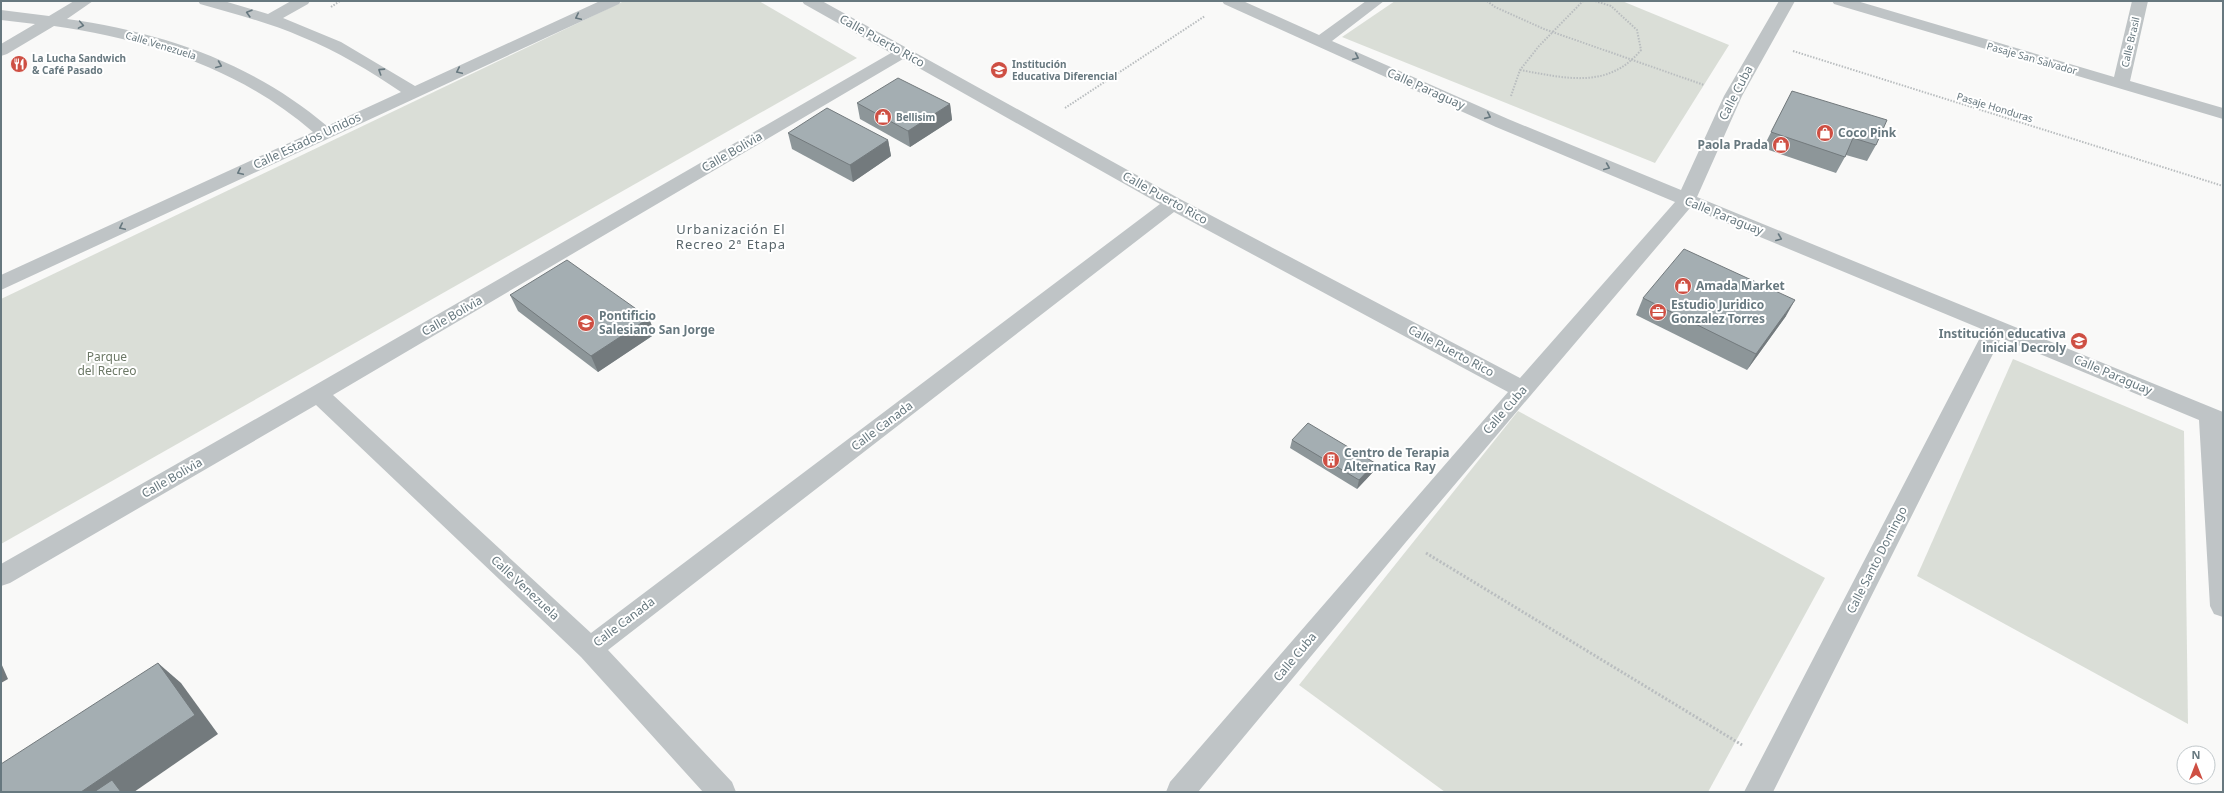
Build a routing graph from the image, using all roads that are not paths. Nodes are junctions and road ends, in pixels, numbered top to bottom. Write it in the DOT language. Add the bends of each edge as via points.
graph roads {
  1 [pos="16,1"];
  2 [pos="85,1"];
  3 [pos="206,1"];
  4 [pos="302,1"];
  5 [pos="613,1"];
  6 [pos="810,1"];
  7 [pos="1230,1"];
  8 [pos="1376,1"];
  9 [pos="1787,1"];
  10 [pos="1840,1"];
  11 [pos="2140,1"];
  12 [pos="1,11"];
  13 [pos="1,15"];
  14 [pos="270,19"];
  15 [pos="54,20"];
  16 [pos="1321,41"];
  17 [pos="1,51"];
  18 [pos="902,53"];
  19 [pos="2121,84"];
  20 [pos="413,92"];
  21 [pos="2223,114"];
  22 [pos="324,133"];
  23 [pos="1686,200"];
  24 [pos="1173,203"];
  25 [pos="1,283"];
  26 [pos="1996,327"];
  27 [pos="1523,390"];
  28 [pos="318,394"];
  29 [pos="2216,418"];
  30 [pos="1,576"];
  31 [pos="2223,606"];
  32 [pos="590,649"];
  33 [pos="722,792"];
  34 [pos="1180,792"];
  35 [pos="1758,792"];
  1 -- 12 [label="street"];
  2 -- 15 [label="street"];
  14 -- 3 [label="street, one-way"];
  4 -- 14 [label="street"];
  5 -- 20 [label="street, Calle Estados Unidos, one-way"];
  6 -- 18 [label="street, Calle Puerto Rico"];
  7 -- 16 [label="street, Calle Paraguay"];
  8 -- 16 [label="street"];
  9 -- 23 [label="street, Calle Cuba" via="1733,96"];
  10 -- 19 [label="street, Pasaje San Salvador"];
  11 -- 19 [label="street, Calle Brasil"];
  13 -- 15 [label="street, Calle Venezuela"];
  20 -- 14 [label="street, one-way" via="336,46"];
  15 -- 17 [label="street"];
  15 -- 22 [label="street, Calle Venezuela, one-way" via="120,32 181,49 235,71 283,99"];
  16 -- 23 [label="street, Calle Paraguay, one-way" via="1502,123"];
  18 -- 24 [label="street, Calle Puerto Rico"];
  18 -- 28 [label="street, Calle Bolivia"];
  19 -- 21 [label="street, Pasaje San Salvador"];
  20 -- 22 [label="street, Calle Estados Unidos"];
  22 -- 25 [label="street, Calle Estados Unidos, one-way"];
  23 -- 26 [label="street, Calle Paraguay, one-way"];
  23 -- 27 [label="street, Calle Cuba"];
  24 -- 27 [label="street, Calle Puerto Rico"];
  24 -- 32 [label="street, Calle Canada"];
  26 -- 29 [label="street, Calle Paraguay"];
  26 -- 35 [label="street, Calle Santo Domingo"];
  27 -- 34 [label="street, Calle Cuba"];
  28 -- 30 [label="street, Calle Bolivia"];
  28 -- 32 [label="street, Calle Venezuela"];
  29 -- 31 [label="street"];
  32 -- 33 [label="street, Calle Venezuela"];
}
